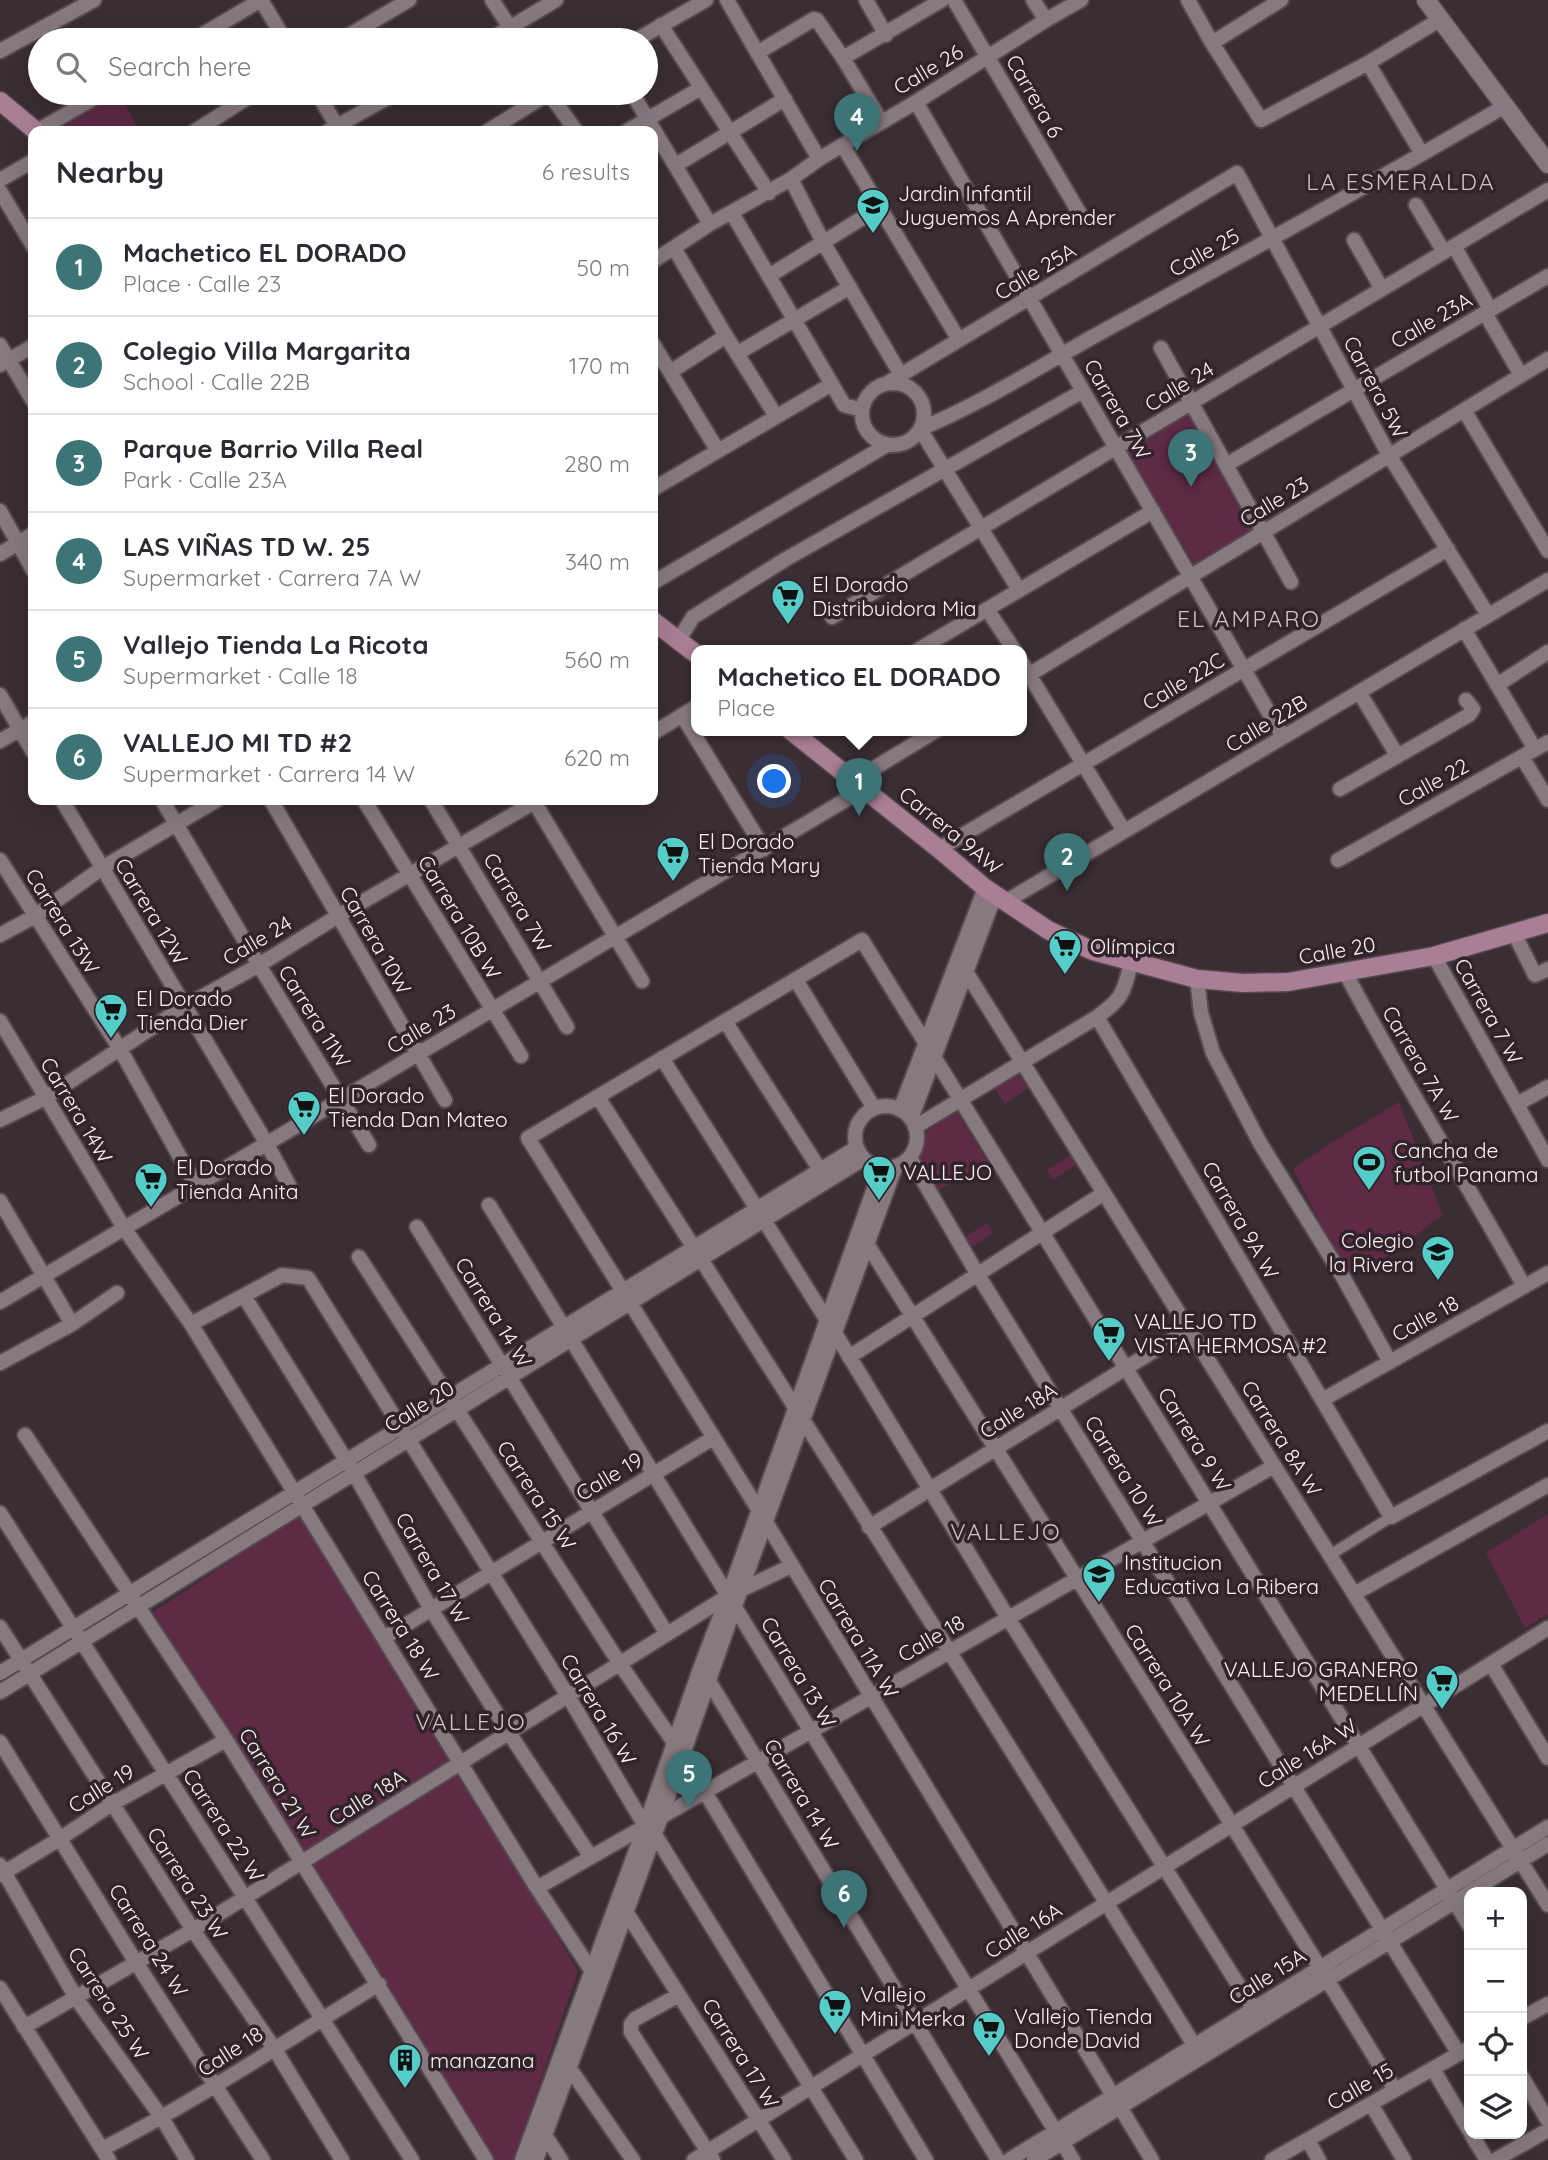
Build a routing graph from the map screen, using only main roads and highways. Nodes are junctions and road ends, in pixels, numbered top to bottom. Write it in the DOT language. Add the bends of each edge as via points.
graph roads {
  1 [pos="0,101"];
  2 [pos="30,126"];
  3 [pos="658,625"];
  4 [pos="691,650"];
  5 [pos="798,736"];
  6 [pos="1548,923"];
  7 [pos="1093,951"];
  1 -- 2 [label="main road"];
  3 -- 4 [label="main road"];
  5 -- 7 [label="main road, Carrera 9AW" via="995,895 1048,930"];
  6 -- 7 [label="main road, Calle 20" via="1434,956 1288,982 1197,979"];
}
